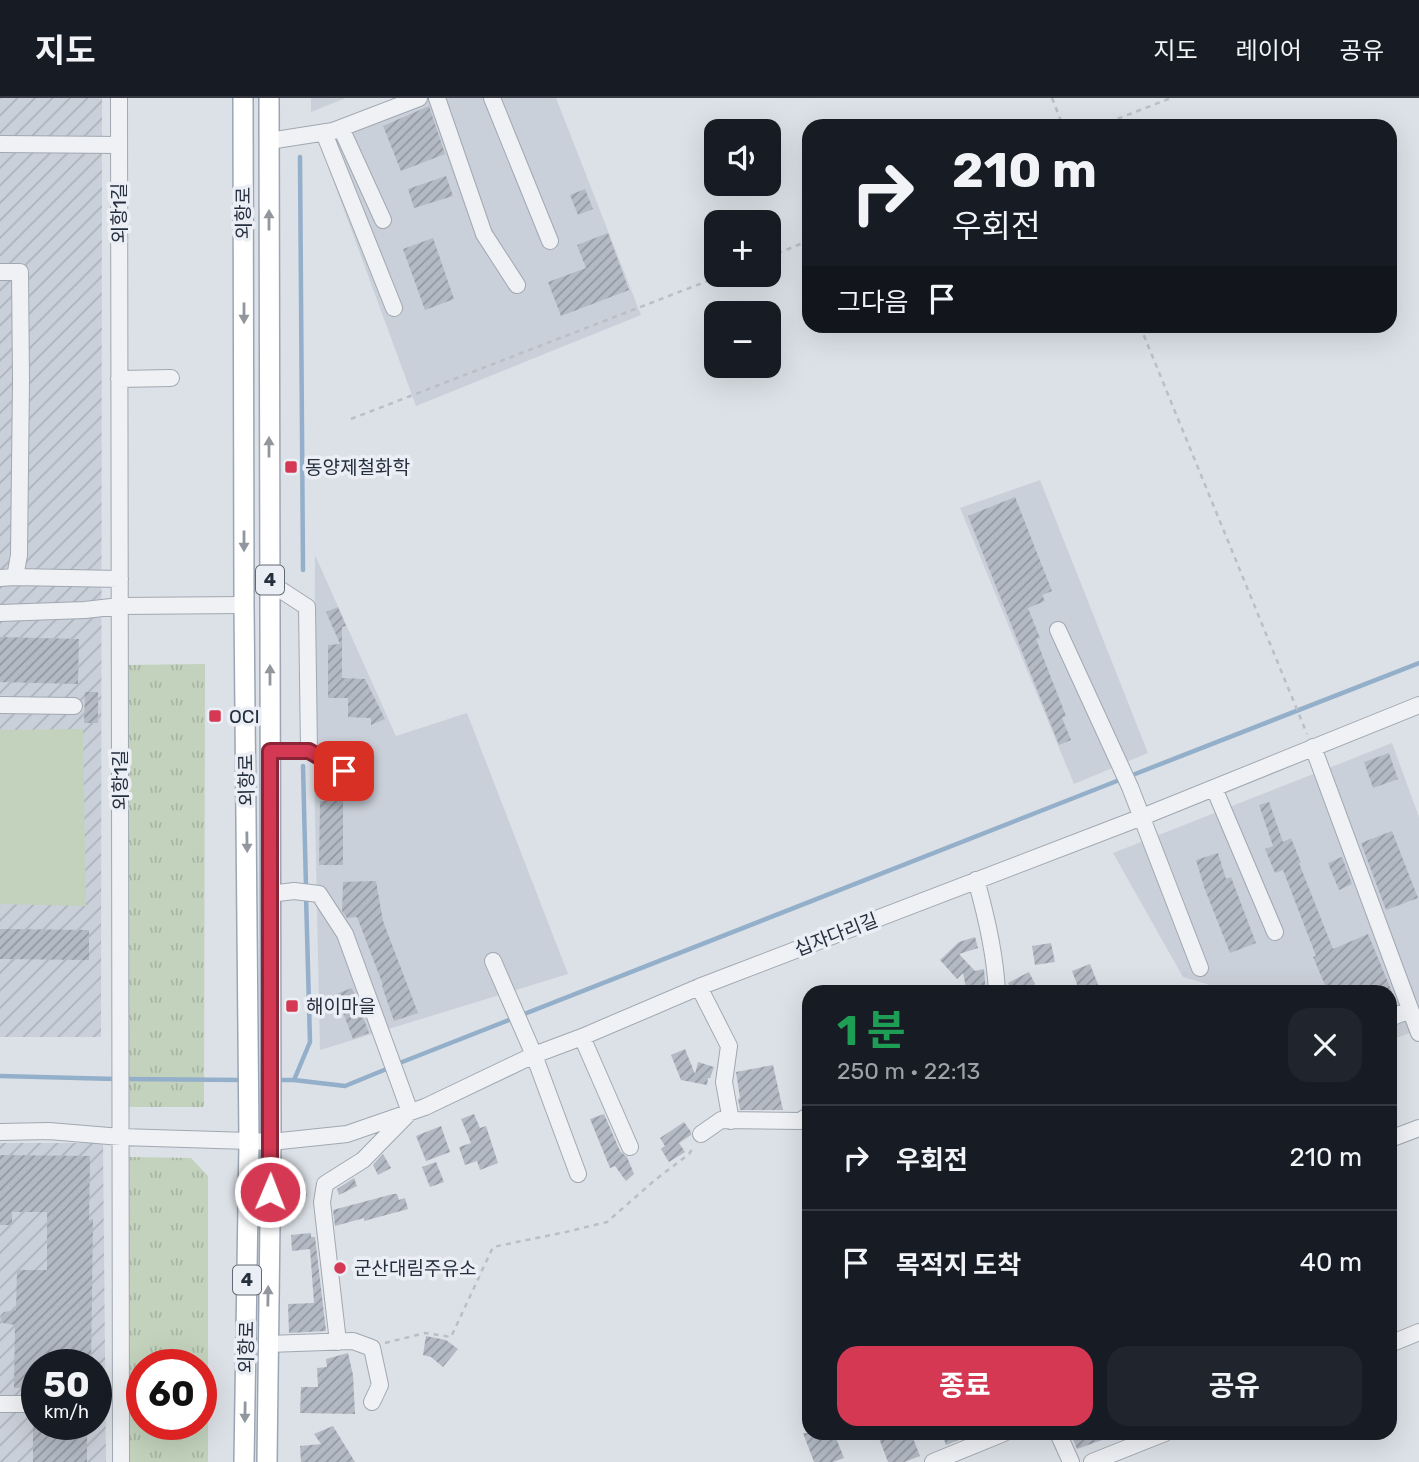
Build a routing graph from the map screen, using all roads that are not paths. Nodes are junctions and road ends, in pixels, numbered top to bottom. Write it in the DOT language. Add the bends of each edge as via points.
graph roads {
  1 [pos="119,98"];
  2 [pos="243,98"];
  3 [pos="419,98"];
  4 [pos="437,98"];
  5 [pos="492,98"];
  6 [pos="273,99"];
  7 [pos="341,128"];
  8 [pos="324,132"];
  9 [pos="269,141"];
  10 [pos="0,144"];
  11 [pos="119,145"];
  12 [pos="383,220"];
  13 [pos="550,241"];
  14 [pos="0,272"];
  15 [pos="517,285"];
  16 [pos="394,307"];
  17 [pos="171,378"];
  18 [pos="119,379"];
  19 [pos="7,577"];
  20 [pos="120,579"];
  21 [pos="270,583"];
  22 [pos="244,605"];
  23 [pos="120,606"];
  24 [pos="0,613"];
  25 [pos="1058,630"];
  26 [pos="0,705"];
  27 [pos="1419,705"];
  28 [pos="74,706"];
  29 [pos="1313,747"];
  30 [pos="270,751"];
  31 [pos="309,751"];
  32 [pos="362,781"];
  33 [pos="1214,788"];
  34 [pos="1142,817"];
  35 [pos="976,880"];
  36 [pos="270,894"];
  37 [pos="1275,932"];
  38 [pos="493,961"];
  39 [pos="1200,968"];
  40 [pos="997,985"];
  41 [pos="699,986"];
  42 [pos="1410,1010"];
  43 [pos="1397,1015"];
  44 [pos="1419,1032"];
  45 [pos="582,1037"];
  46 [pos="534,1055"];
  47 [pos="410,1112"];
  48 [pos="802,1120"];
  49 [pos="731,1121"];
  50 [pos="1419,1128"];
  51 [pos="0,1132"];
  52 [pos="701,1134"];
  53 [pos="1397,1136"];
  54 [pos="121,1137"];
  55 [pos="249,1142"];
  56 [pos="271,1142"];
  57 [pos="630,1147"];
  58 [pos="578,1174"];
  59 [pos="1419,1332"];
  60 [pos="1397,1341"];
  61 [pos="338,1342"];
  62 [pos="268,1344"];
  63 [pos="372,1402"];
  64 [pos="0,1404"];
  65 [pos="21,1404"];
  66 [pos="987,1440"];
  67 [pos="1061,1440"];
  68 [pos="1147,1440"];
  69 [pos="121,1462"];
  70 [pos="244,1462"];
  71 [pos="267,1462"];
  72 [pos="933,1462"];
  73 [pos="1071,1462"];
  74 [pos="1092,1462"];
  1 -- 11 [label="street, 외항1길"];
  2 -- 22 [label="main road, 외항로 / 4, one-way"];
  3 -- 7 [label="street"];
  4 -- 15 [label="street" via="484,234"];
  5 -- 13 [label="street"];
  6 -- 9 [label="main road, 외항로 / 4"];
  7 -- 8 [label="street"];
  7 -- 12 [label="street"];
  8 -- 9 [label="street"];
  8 -- 16 [label="street"];
  21 -- 9 [label="main road, 외항로 / 4, one-way"];
  10 -- 11 [label="street"];
  11 -- 18 [label="street, 외항1길"];
  14 -- 19 [label="street" via="20,272 21,298 19,555"];
  17 -- 18 [label="street"];
  18 -- 20 [label="street, 외항1길"];
  19 -- 20 [label="street"];
  20 -- 23 [label="street, 외항1길"];
  30 -- 21 [label="main road, 외항로 / 4, one-way"];
  21 -- 31 [label="street" via="307,607"];
  22 -- 23 [label="street"];
  22 -- 55 [label="main road, 외항로 / 4, one-way"];
  23 -- 24 [label="street"];
  23 -- 54 [label="street, 외항1길"];
  25 -- 34 [label="street"];
  26 -- 28 [label="street"];
  27 -- 29 [label="street, 십자다리길"];
  29 -- 33 [label="street, 십자다리길"];
  29 -- 42 [label="street"];
  30 -- 31 [label="street"];
  30 -- 36 [label="main road, 외항로 / 4"];
  31 -- 32 [label="street"];
  33 -- 34 [label="street, 십자다리길"];
  33 -- 37 [label="street"];
  34 -- 35 [label="street, 십자다리길"];
  34 -- 39 [label="street"];
  35 -- 40 [label="street" via="989,926"];
  35 -- 41 [label="street, 십자다리길"];
  36 -- 47 [label="street" via="320,894 345,934"];
  36 -- 56 [label="main road, 외항로 / 4"];
  38 -- 46 [label="street"];
  41 -- 45 [label="street, 십자다리길"];
  41 -- 49 [label="street" via="729,1046 724,1082"];
  42 -- 43 [label="street"];
  42 -- 44 [label="street"];
  45 -- 46 [label="street, 십자다리길"];
  45 -- 57 [label="street"];
  46 -- 47 [label="street, 십자다리길"];
  46 -- 58 [label="street"];
  47 -- 56 [label="street, 십자다리길" via="347,1135"];
  47 -- 61 [label="street" via="363,1160 326,1184 322,1202"];
  48 -- 49 [label="street"];
  49 -- 52 [label="street" via="722,1120"];
  50 -- 53 [label="street"];
  51 -- 54 [label="street, 십자다리길"];
  54 -- 55 [label="street, 십자다리길"];
  54 -- 69 [label="street, 외항1길"];
  55 -- 56 [label="street, 십자다리길"];
  55 -- 70 [label="main road, 외항로 / 4, one-way"];
  62 -- 56 [label="main road, 외항로 / 4, one-way"];
  59 -- 60 [label="street"];
  61 -- 62 [label="street"];
  61 -- 63 [label="street" via="353,1341 372,1348 380,1385"];
  62 -- 71 [label="main road, 외항로 / 4"];
  64 -- 65 [label="street"];
  66 -- 72 [label="street"];
  67 -- 73 [label="street"];
  68 -- 74 [label="street"];
}
